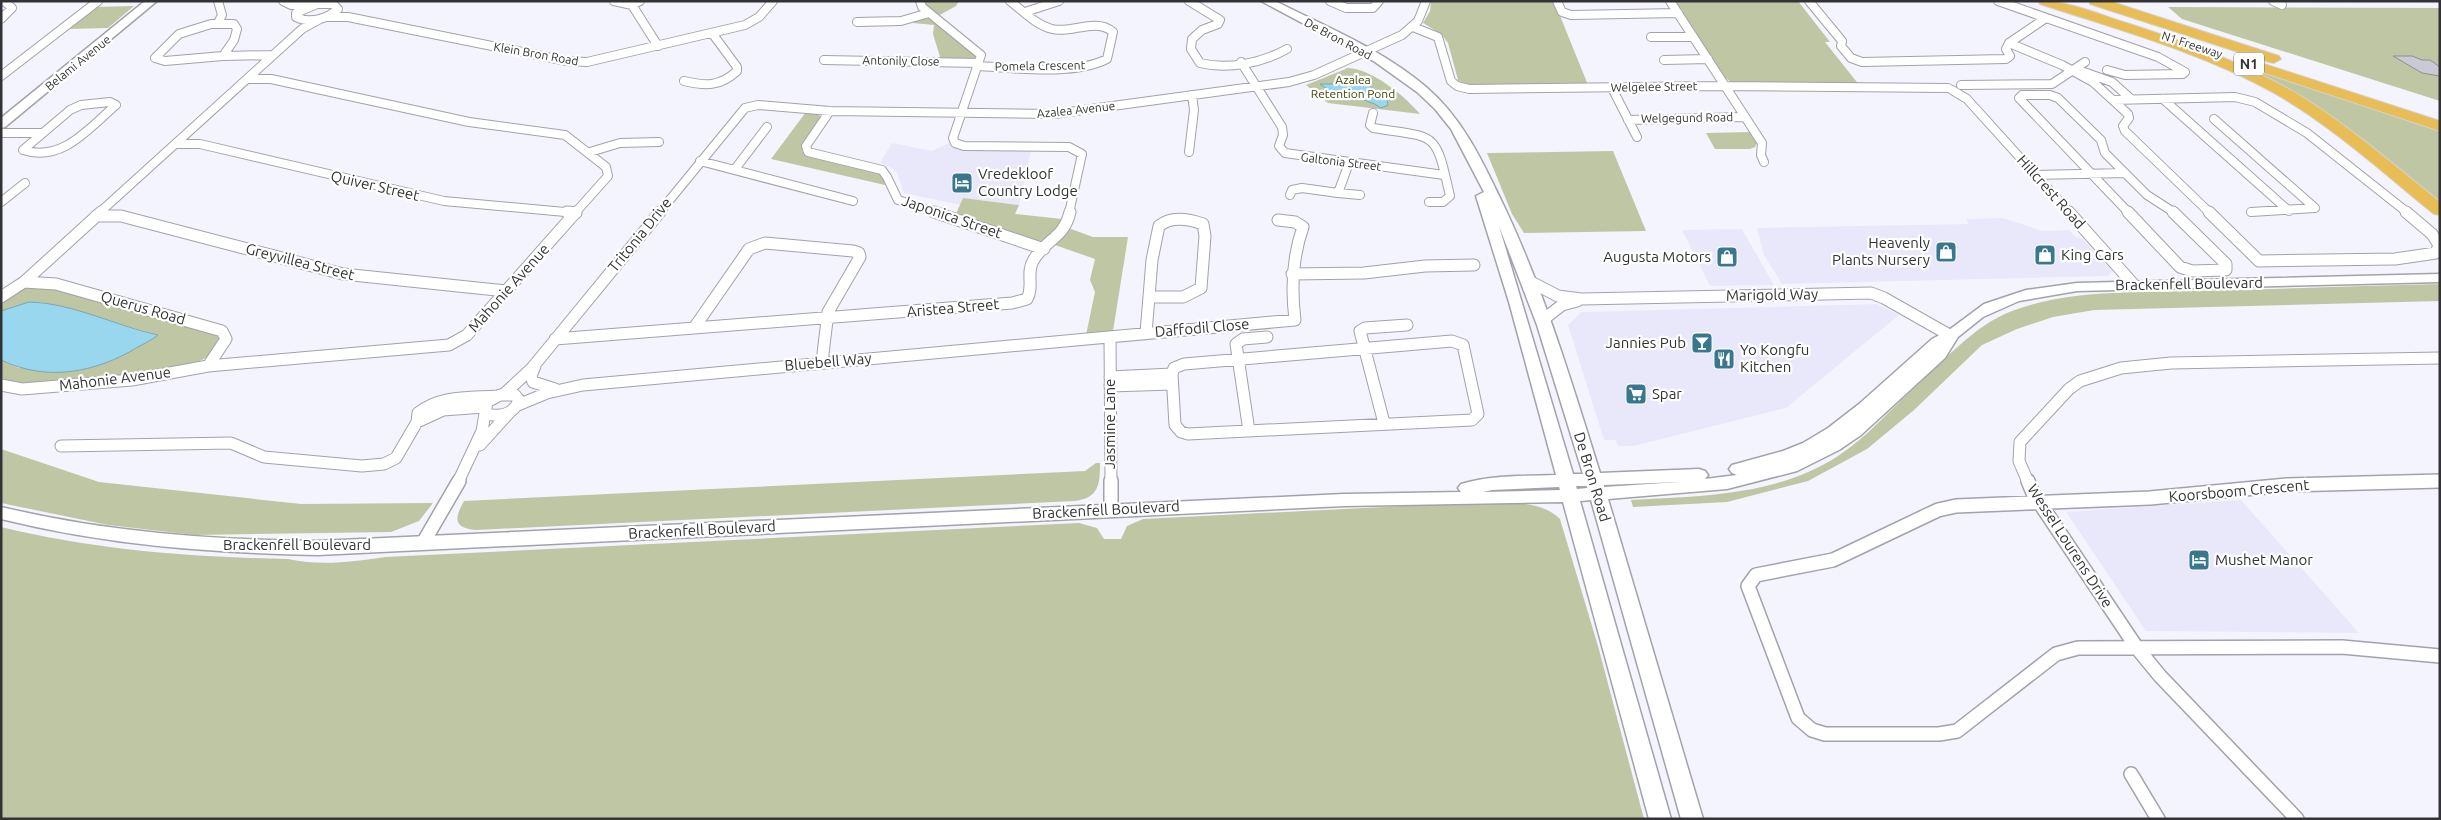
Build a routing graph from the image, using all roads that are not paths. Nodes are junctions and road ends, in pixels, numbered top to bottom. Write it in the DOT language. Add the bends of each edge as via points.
graph roads {
  1 [pos="6,1"];
  2 [pos="98,1"];
  3 [pos="152,1"];
  4 [pos="218,1"];
  5 [pos="283,1"];
  6 [pos="614,1"];
  7 [pos="640,1"];
  8 [pos="773,1"];
  9 [pos="920,1"];
  10 [pos="1010,1"];
  11 [pos="1059,1"];
  12 [pos="1189,1"];
  13 [pos="1266,1"];
  14 [pos="1330,1"];
  15 [pos="1379,1"];
  16 [pos="1426,1"];
  17 [pos="1557,1"];
  18 [pos="1670,1"];
  19 [pos="1809,1"];
  20 [pos="1998,1"];
  21 [pos="2046,1"];
  22 [pos="2059,1"];
  23 [pos="2095,1"];
  24 [pos="2273,1"];
  25 [pos="327,2"];
  26 [pos="291,5"];
  27 [pos="311,5"];
  28 [pos="632,5"];
  29 [pos="2282,5"];
  30 [pos="339,6"];
  31 [pos="1024,12"];
  32 [pos="929,13"];
  33 [pos="1678,13"];
  34 [pos="299,15"];
  35 [pos="348,17"];
  36 [pos="323,18"];
  37 [pos="2046,18"];
  38 [pos="1,19"];
  39 [pos="857,22"];
  40 [pos="218,23"];
  41 [pos="1413,27"];
  42 [pos="302,29"];
  43 [pos="712,33"];
  44 [pos="1693,37"];
  45 [pos="1651,38"];
  46 [pos="2009,43"];
  47 [pos="658,46"];
  48 [pos="1287,49"];
  49 [pos="1364,53"];
  50 [pos="273,55"];
  51 [pos="223,56"];
  52 [pos="1708,59"];
  53 [pos="824,60"];
  54 [pos="1664,60"];
  55 [pos="1241,62"];
  56 [pos="2085,62"];
  57 [pos="979,64"];
  58 [pos="2077,73"];
  59 [pos="2105,74"];
  60 [pos="1,76"];
  61 [pos="247,79"];
  62 [pos="684,81"];
  63 [pos="1257,86"];
  64 [pos="1725,86"];
  65 [pos="1949,87"];
  66 [pos="1612,88"];
  67 [pos="1964,91"];
  68 [pos="1192,95"];
  69 [pos="2131,99"];
  70 [pos="2163,99"];
  71 [pos="2113,100"];
  72 [pos="751,106"];
  73 [pos="830,111"];
  74 [pos="1373,112"];
  75 [pos="962,113"];
  76 [pos="2440,113"];
  77 [pos="1745,117"];
  78 [pos="2214,119"];
  79 [pos="1628,120"];
  80 [pos="1,124"];
  81 [pos="2440,126"];
  82 [pos="767,127"];
  83 [pos="1,133"];
  84 [pos="41,133"];
  85 [pos="1637,137"];
  86 [pos="659,142"];
  87 [pos="176,144"];
  88 [pos="1467,145"];
  89 [pos="590,152"];
  90 [pos="1189,152"];
  91 [pos="700,161"];
  92 [pos="1764,162"];
  93 [pos="1349,163"];
  94 [pos="735,169"];
  95 [pos="2125,173"];
  96 [pos="2091,174"];
  97 [pos="1444,175"];
  98 [pos="2035,175"];
  99 [pos="25,183"];
  100 [pos="1338,193"];
  101 [pos="6,194"];
  102 [pos="1290,195"];
  103 [pos="1360,195"];
  104 [pos="853,201"];
  105 [pos="1,202"];
  106 [pos="1429,202"];
  107 [pos="2440,210"];
  108 [pos="2289,211"];
  109 [pos="2252,212"];
  110 [pos="576,213"];
  111 [pos="96,216"];
  112 [pos="1278,220"];
  113 [pos="1044,249"];
  114 [pos="1474,265"];
  115 [pos="1292,274"];
  116 [pos="2440,278"];
  117 [pos="24,282"];
  118 [pos="1531,282"];
  119 [pos="2135,286"];
  120 [pos="506,291"];
  121 [pos="1,297"];
  122 [pos="1149,298"];
  123 [pos="1581,299"];
  124 [pos="828,318"];
  125 [pos="1544,318"];
  126 [pos="1407,325"];
  127 [pos="694,328"];
  128 [pos="1146,333"];
  129 [pos="1952,336"];
  130 [pos="1267,337"];
  131 [pos="1110,338"];
  132 [pos="555,339"];
  133 [pos="1365,350"];
  134 [pos="2440,358"];
  135 [pos="1238,359"];
  136 [pos="822,362"];
  137 [pos="534,365"];
  138 [pos="208,366"];
  139 [pos="1172,379"];
  140 [pos="1110,382"];
  141 [pos="1,385"];
  142 [pos="552,391"];
  143 [pos="510,400"];
  144 [pos="485,410"];
  145 [pos="417,422"];
  146 [pos="1384,423"];
  147 [pos="1249,430"];
  148 [pos="61,446"];
  149 [pos="474,452"];
  150 [pos="2440,480"];
  151 [pos="1596,486"];
  152 [pos="1567,488"];
  153 [pos="2038,502"];
  154 [pos="1111,510"];
  155 [pos="1,513"];
  156 [pos="423,543"];
  157 [pos="2137,648"];
  158 [pos="2440,656"];
  159 [pos="2131,774"];
  160 [pos="1660,819"];
  161 [pos="1692,819"];
  162 [pos="2158,819"];
  163 [pos="2297,819"];
  1 -- 38 [label="street" via="12,10"];
  2 -- 60 [label="street"];
  3 -- 80 [label="street, Belami Avenue"];
  4 -- 40 [label="street" via="222,15"];
  5 -- 26 [label="street"];
  6 -- 28 [label="street"];
  7 -- 28 [label="street"];
  8 -- 43 [label="street, Klein Bron Road" via="752,22"];
  9 -- 32 [label="street"];
  10 -- 31 [label="street, Pomela Crescent"];
  11 -- 31 [label="street"];
  12 -- 55 [label="street" via="1220,20 1192,39 1191,49 1198,61 1214,66"];
  13 -- 49 [label="street, De Bron Road"];
  14 -- 15 [label="street" via="1352,9 1373,8"];
  16 -- 41 [label="street" via="1421,18"];
  17 -- 33 [label="street" via="1562,12 1571,15"];
  18 -- 33 [label="street"];
  19 -- 46 [label="street" via="1842,41 1841,46 1851,58 1860,62 2004,59 2010,56 2006,49"];
  20 -- 37 [label="street"];
  21 -- 107 [label="highway" via="2189,50 2262,80 2320,116"];
  22 -- 81 [label="highway, N1 Freeway / N1"];
  23 -- 76 [label="highway, N1 Freeway / N1"];
  24 -- 29 [label="street"];
  25 -- 27 [label="street"];
  25 -- 30 [label="street, Klein Bron Road"];
  26 -- 27 [label="street"];
  26 -- 34 [label="street"];
  27 -- 34 [label="street"];
  28 -- 47 [label="street"];
  30 -- 35 [label="street, Klein Bron Road"];
  30 -- 36 [label="street"];
  31 -- 57 [label="street, Pomela Crescent" via="1053,29 1110,27 1113,32 1108,59 1099,64 1071,67"];
  32 -- 39 [label="street" via="900,21"];
  32 -- 57 [label="street" via="981,53"];
  33 -- 44 [label="street"];
  34 -- 36 [label="street, Klein Bron Road"];
  34 -- 42 [label="street"];
  35 -- 36 [label="street, Klein Bron Road"];
  35 -- 47 [label="street, Klein Bron Road" via="567,62 601,60"];
  36 -- 42 [label="street"];
  37 -- 46 [label="street"];
  37 -- 59 [label="street" via="2158,57 2185,72"];
  40 -- 51 [label="street" via="237,26 234,40"];
  40 -- 51 [label="street" via="186,30 155,58 165,61"];
  41 -- 49 [label="street, Azalea Avenue"];
  41 -- 66 [label="street, Welgelee Street" via="1438,37 1451,82 1460,88"];
  42 -- 50 [label="street"];
  43 -- 47 [label="street, Klein Bron Road"];
  43 -- 62 [label="street" via="737,67 736,71 728,80 716,85"];
  44 -- 45 [label="street"];
  44 -- 52 [label="street"];
  46 -- 58 [label="street" via="2065,63"];
  48 -- 55 [label="street" via="1270,58"];
  49 -- 63 [label="street, Azalea Avenue" via="1314,75"];
  49 -- 88 [label="street, De Bron Road" via="1427,94"];
  50 -- 51 [label="street"];
  50 -- 61 [label="street"];
  52 -- 54 [label="street"];
  52 -- 64 [label="street"];
  53 -- 57 [label="street, Antonily Close"];
  55 -- 63 [label="street"];
  56 -- 58 [label="street"];
  57 -- 75 [label="street"];
  58 -- 59 [label="street"];
  58 -- 67 [label="street" via="2052,84 1977,86"];
  58 -- 71 [label="street" via="2096,84"];
  59 -- 69 [label="street"];
  61 -- 87 [label="street"];
  61 -- 89 [label="street, Mahonie Avenue" via="268,79 468,122 559,133 571,137"];
  63 -- 68 [label="street, Azalea Avenue"];
  63 -- 93 [label="street, Galtonia Street" via="1283,130 1282,151 1294,156"];
  64 -- 65 [label="street, Welgelee Street"];
  64 -- 66 [label="street, Welgelee Street"];
  64 -- 77 [label="street"];
  65 -- 67 [label="street, Hillcrest Road"];
  65 -- 67 [label="street, Welgelee Street"];
  66 -- 79 [label="street, Welgegund Road"];
  67 -- 98 [label="street, Hillcrest Road"];
  68 -- 75 [label="street, Azalea Avenue" via="1054,114"];
  68 -- 90 [label="street" via="1194,110"];
  69 -- 70 [label="street"];
  69 -- 71 [label="street"];
  70 -- 71 [label="street" via="2242,98 2287,119 2432,234 2439,245 2436,253 2395,259 2261,262 2125,131 2123,126 2129,116"];
  70 -- 108 [label="street"];
  72 -- 73 [label="street, Azalea Avenue"];
  72 -- 91 [label="street, Tritonia Drive" via="741,111"];
  73 -- 75 [label="street, Azalea Avenue"];
  73 -- 113 [label="street, Japonica Street" via="806,146 808,152 882,170 894,196 901,202"];
  74 -- 97 [label="street" via="1370,125 1376,129 1431,139 1438,148"];
  75 -- 113 [label="street, Aristea Street" via="952,140 957,144 1069,148 1081,152 1067,225"];
  77 -- 79 [label="street, Welgegund Road"];
  77 -- 92 [label="street" via="1762,143"];
  78 -- 108 [label="street" via="2315,208"];
  79 -- 85 [label="street, Welgegund Road"];
  82 -- 94 [label="street"];
  83 -- 84 [label="street"];
  84 -- 84 [label="street" via="81,105 110,102 116,106 65,148 46,153 23,150"];
  86 -- 89 [label="street" via="620,143"];
  87 -- 110 [label="street, Quiver Street" via="200,144 444,201"];
  87 -- 111 [label="street"];
  88 -- 118 [label="street, De Bron Road"];
  88 -- 152 [label="street, De Bron Road" via="1516,302"];
  89 -- 110 [label="street, Mahonie Avenue" via="606,167 608,176"];
  91 -- 94 [label="street"];
  91 -- 132 [label="street, Tritonia Drive"];
  93 -- 97 [label="street, Galtonia Street"];
  93 -- 100 [label="street"];
  94 -- 104 [label="street"];
  95 -- 96 [label="street"];
  95 -- 96 [label="street" via="2105,152 2101,140 2056,96 2019,96"];
  95 -- 96 [label="street" via="2147,195 2169,208 2226,264 2226,270 2192,271 2180,267"];
  96 -- 98 [label="street"];
  97 -- 106 [label="street" via="1449,198"];
  98 -- 119 [label="street, Hillcrest Road"];
  99 -- 101 [label="street"];
  100 -- 102 [label="street" via="1299,188 1292,190"];
  100 -- 103 [label="street"];
  101 -- 105 [label="street"];
  108 -- 109 [label="street"];
  110 -- 120 [label="street, Mahonie Avenue"];
  111 -- 117 [label="street"];
  111 -- 120 [label="street, Greyvillea Street" via="121,216 356,277"];
  112 -- 115 [label="street" via="1295,222 1303,227"];
  113 -- 124 [label="street, Aristea Street" via="1031,265 1030,295 1020,302"];
  114 -- 115 [label="street" via="1425,266 1364,273"];
  115 -- 128 [label="street, Daffodil Close" via="1295,320"];
  116 -- 119 [label="street, Brackenfell Boulevard"];
  117 -- 121 [label="street"];
  117 -- 138 [label="street, Querus Road" via="56,284 222,331 226,339"];
  118 -- 123 [label="street, Marigold Way" via="1558,296"];
  118 -- 125 [label="street, De Bron Road"];
  119 -- 129 [label="street, Brackenfell Boulevard" via="2058,288 2030,293 1978,314"];
  120 -- 138 [label="street, Mahonie Avenue" via="467,335 444,346"];
  122 -- 122 [label="street" via="1158,227 1176,220 1203,224 1201,288 1186,297"];
  122 -- 128 [label="street"];
  123 -- 125 [label="street, Marigold Way" via="1562,305"];
  123 -- 129 [label="street, Marigold Way" via="1871,293"];
  124 -- 127 [label="street, Aristea Street"];
  124 -- 127 [label="street" via="828,312 859,260 858,253 761,243 749,249"];
  124 -- 136 [label="street"];
  125 -- 151 [label="street, De Bron Road"];
  126 -- 133 [label="street" via="1362,329 1360,334"];
  127 -- 132 [label="street, Aristea Street"];
  128 -- 131 [label="street, Daffodil Close"];
  129 -- 151 [label="street, Brackenfell Boulevard" via="1940,354 1855,430 1817,456 1791,467 1727,482 1670,489"];
  130 -- 135 [label="street" via="1238,341"];
  131 -- 136 [label="street, Bluebell Way"];
  131 -- 140 [label="street, Jasmine Lane"];
  132 -- 137 [label="street, Tritonia Drive"];
  133 -- 135 [label="street"];
  133 -- 146 [label="street"];
  133 -- 146 [label="street" via="1452,341 1463,345 1478,414 1476,417 1472,420"];
  134 -- 153 [label="street, Wessel Lourens Drive" via="2172,363 2135,366 2080,381 2020,442 2022,472"];
  135 -- 139 [label="street" via="1184,364 1174,368"];
  135 -- 147 [label="street"];
  136 -- 142 [label="street, Bluebell Way" via="583,385"];
  137 -- 142 [label="street" via="533,382"];
  137 -- 143 [label="street, Tritonia Drive"];
  138 -- 141 [label="street, Mahonie Avenue" via="132,380 22,389"];
  139 -- 140 [label="street"];
  139 -- 147 [label="street" via="1175,425 1181,432"];
  140 -- 154 [label="street, Jasmine Lane"];
  142 -- 143 [label="street, Bluebell Way"];
  143 -- 144 [label="street"];
  143 -- 144 [label="street" via="497,416"];
  143 -- 145 [label="street" via="440,400 420,411 416,416"];
  143 -- 149 [label="street"];
  144 -- 145 [label="street" via="443,410"];
  144 -- 149 [label="street" via="485,423"];
  145 -- 148 [label="street" via="394,460 362,466 264,457 231,443"];
  146 -- 147 [label="street"];
  149 -- 156 [label="street"];
  150 -- 153 [label="street, Koorsboom Crescent" via="2287,485 2150,498"];
  151 -- 152 [label="street, Brackenfell Boulevard"];
  151 -- 161 [label="street, De Bron Road"];
  152 -- 154 [label="street, Brackenfell Boulevard" via="1540,497 1405,497"];
  152 -- 160 [label="street, De Bron Road"];
  153 -- 157 [label="street, Wessel Lourens Drive"];
  153 -- 157 [label="street, Koorsboom Crescent" via="1943,508 1833,560 1762,572 1752,578 1748,586 1750,594 1798,718 1812,730 1825,734 1948,733 1963,728 2056,654 2078,648"];
  154 -- 156 [label="street, Brackenfell Boulevard"];
  155 -- 156 [label="street, Brackenfell Boulevard" via="98,534 252,547 318,548"];
  157 -- 158 [label="street" via="2342,647"];
  157 -- 163 [label="street, Wessel Lourens Drive"];
  159 -- 162 [label="street"];
}
